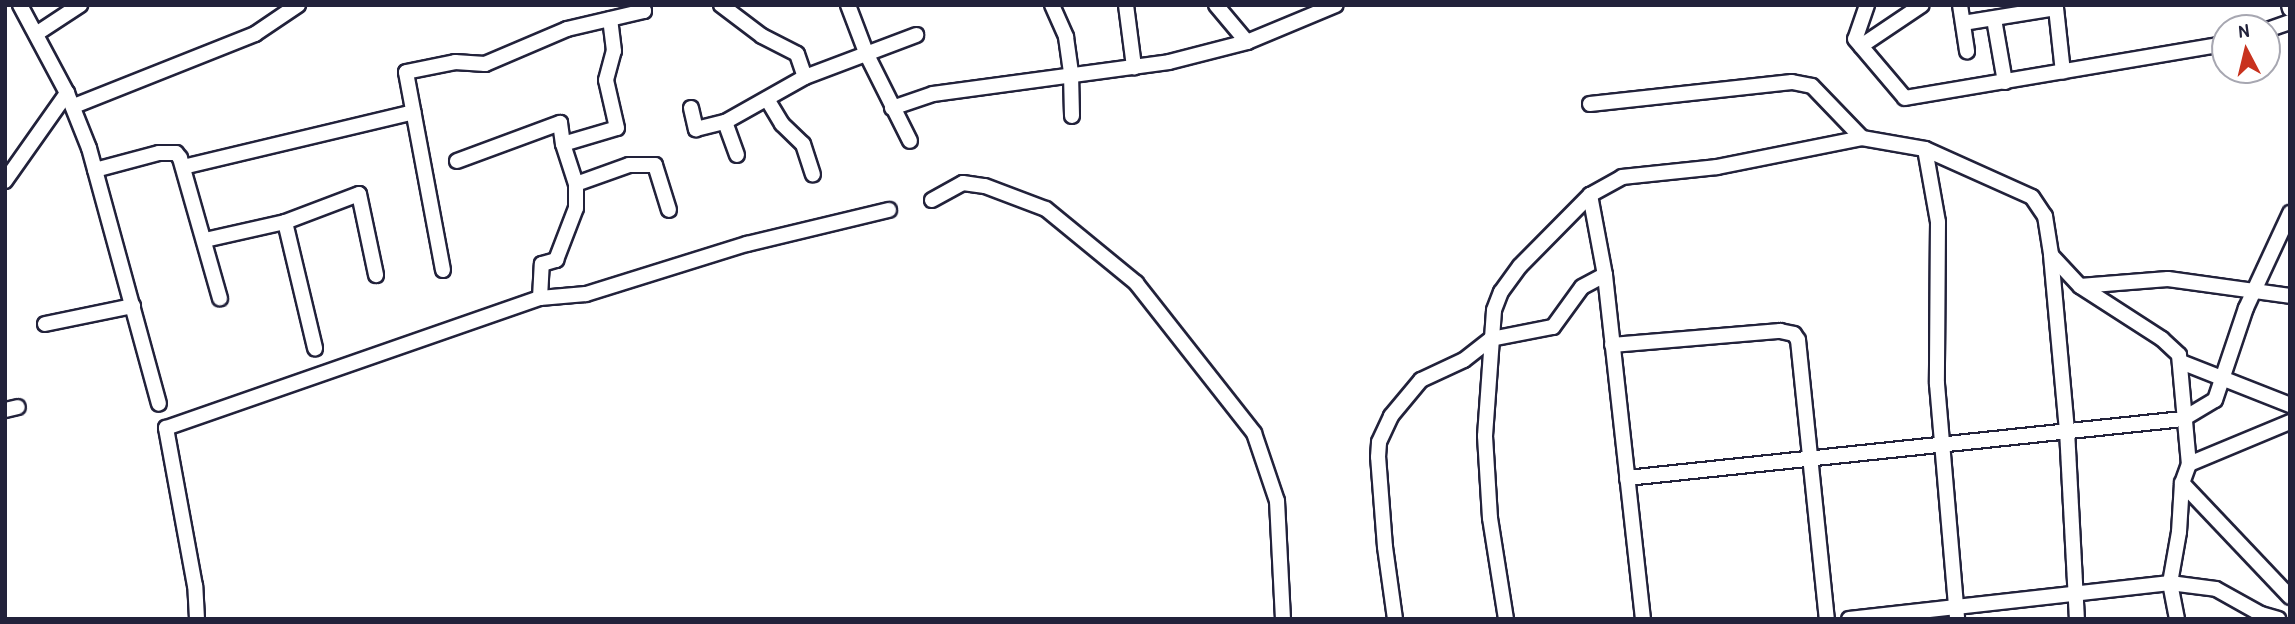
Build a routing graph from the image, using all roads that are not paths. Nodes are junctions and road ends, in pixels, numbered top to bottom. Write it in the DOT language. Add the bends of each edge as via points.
graph roads {
  1 [pos="20,5"];
  2 [pos="80,5"];
  3 [pos="298,5"];
  4 [pos="642,5"];
  5 [pos="721,5"];
  6 [pos="849,5"];
  7 [pos="1052,5"];
  8 [pos="1126,5"];
  9 [pos="1216,5"];
  10 [pos="1336,5"];
  11 [pos="1867,5"];
  12 [pos="1922,5"];
  13 [pos="1960,5"];
  14 [pos="610,19"];
  15 [pos="1994,19"];
  16 [pos="1963,23"];
  17 [pos="36,34"];
  18 [pos="916,35"];
  19 [pos="1247,42"];
  20 [pos="1861,46"];
  21 [pos="2211,46"];
  22 [pos="1967,51"];
  23 [pos="867,55"];
  24 [pos="1134,67"];
  25 [pos="2063,72"];
  26 [pos="1071,75"];
  27 [pos="805,77"];
  28 [pos="2005,82"];
  29 [pos="70,99"];
  30 [pos="767,99"];
  31 [pos="1590,104"];
  32 [pos="691,108"];
  33 [pos="892,108"];
  34 [pos="414,112"];
  35 [pos="1072,116"];
  36 [pos="725,122"];
  37 [pos="1862,138"];
  38 [pos="910,142"];
  39 [pos="563,144"];
  40 [pos="1925,149"];
  41 [pos="737,155"];
  42 [pos="457,161"];
  43 [pos="183,167"];
  44 [pos="95,170"];
  45 [pos="813,174"];
  46 [pos="5,181"];
  47 [pos="576,184"];
  48 [pos="1590,195"];
  49 [pos="932,200"];
  50 [pos="669,210"];
  51 [pos="889,210"];
  52 [pos="2290,213"];
  53 [pos="285,222"];
  54 [pos="205,240"];
  55 [pos="2051,255"];
  56 [pos="443,270"];
  57 [pos="376,275"];
  58 [pos="1605,275"];
  59 [pos="2080,286"];
  60 [pos="2253,293"];
  61 [pos="2290,296"];
  62 [pos="220,298"];
  63 [pos="540,298"];
  64 [pos="133,306"];
  65 [pos="46,324"];
  66 [pos="1492,339"];
  67 [pos="1612,345"];
  68 [pos="315,348"];
  69 [pos="2181,362"];
  70 [pos="2224,379"];
  71 [pos="159,404"];
  72 [pos="2290,405"];
  73 [pos="2183,419"];
  74 [pos="2290,422"];
  75 [pos="2067,430"];
  76 [pos="1941,444"];
  77 [pos="1810,458"];
  78 [pos="2189,464"];
  79 [pos="1627,478"];
  80 [pos="2182,483"];
  81 [pos="2170,583"];
  82 [pos="2075,593"];
  83 [pos="2290,597"];
  84 [pos="1957,613"];
  85 [pos="197,619"];
  86 [pos="1283,619"];
  87 [pos="1395,619"];
  88 [pos="1506,619"];
  89 [pos="1643,619"];
  90 [pos="1827,619"];
  91 [pos="1849,619"];
  92 [pos="2077,619"];
  93 [pos="2177,619"];
  94 [pos="2278,619"];
  1 -- 17 [label="street"];
  2 -- 17 [label="street"];
  3 -- 29 [label="street" via="255,34"];
  4 -- 14 [label="street" via="644,11"];
  5 -- 27 [label="street" via="762,36 797,54"];
  6 -- 23 [label="street"];
  7 -- 26 [label="street" via="1066,37"];
  8 -- 24 [label="street"];
  9 -- 19 [label="street"];
  10 -- 19 [label="street"];
  11 -- 20 [label="street" via="1855,39"];
  12 -- 20 [label="street"];
  13 -- 16 [label="street"];
  14 -- 34 [label="street" via="567,29 485,64 455,62 406,72"];
  14 -- 39 [label="street" via="614,51 606,80 617,128"];
  15 -- 16 [label="street"];
  15 -- 25 [label="street" via="2056,8"];
  15 -- 28 [label="street"];
  16 -- 22 [label="street"];
  17 -- 29 [label="street"];
  18 -- 23 [label="street"];
  19 -- 24 [label="street"];
  20 -- 28 [label="street" via="1905,98"];
  21 -- 25 [label="street"];
  23 -- 27 [label="street"];
  23 -- 33 [label="street"];
  24 -- 26 [label="street"];
  25 -- 28 [label="street"];
  26 -- 33 [label="street" via="933,94"];
  26 -- 35 [label="street"];
  27 -- 30 [label="street"];
  29 -- 44 [label="street"];
  29 -- 46 [label="street"];
  30 -- 36 [label="street"];
  30 -- 45 [label="street" via="782,124 803,144"];
  31 -- 37 [label="street" via="1792,82 1812,86"];
  32 -- 36 [label="street" via="696,129"];
  33 -- 38 [label="street"];
  34 -- 43 [label="street"];
  34 -- 56 [label="street"];
  36 -- 41 [label="street"];
  37 -- 40 [label="street"];
  37 -- 48 [label="street" via="1717,167 1622,177"];
  39 -- 42 [label="street" via="560,123"];
  39 -- 47 [label="street"];
  40 -- 55 [label="street" via="2032,197 2045,216"];
  40 -- 76 [label="street" via="1938,222 1936,350"];
  43 -- 44 [label="street" via="180,158 169,152"];
  43 -- 54 [label="street"];
  44 -- 64 [label="street"];
  47 -- 50 [label="street" via="629,165 654,165"];
  47 -- 63 [label="street" via="576,208 556,260 541,267"];
  48 -- 58 [label="street"];
  48 -- 66 [label="street" via="1525,260 1501,292 1493,310"];
  49 -- 86 [label="street" via="963,183 985,186 1046,209 1136,283 1254,433 1276,501"];
  51 -- 63 [label="street" via="747,244 586,295"];
  52 -- 60 [label="street"];
  53 -- 54 [label="street"];
  53 -- 57 [label="street" via="359,194"];
  53 -- 68 [label="street"];
  54 -- 62 [label="street"];
  55 -- 59 [label="street"];
  55 -- 75 [label="street"];
  58 -- 66 [label="street" via="1582,287 1553,327"];
  58 -- 67 [label="street"];
  59 -- 60 [label="street" via="2168,279"];
  59 -- 69 [label="street" via="2162,339"];
  60 -- 61 [label="street"];
  60 -- 70 [label="street"];
  63 -- 85 [label="street" via="166,428"];
  64 -- 65 [label="street"];
  64 -- 71 [label="street"];
  66 -- 87 [label="street" via="1464,360 1421,380 1381,435 1378,457 1384,541"];
  66 -- 88 [label="street" via="1486,480"];
  67 -- 77 [label="street" via="1780,331 1794,334"];
  67 -- 79 [label="street"];
  69 -- 70 [label="street"];
  69 -- 73 [label="street"];
  70 -- 72 [label="street"];
  70 -- 73 [label="street" via="2215,400"];
  73 -- 75 [label="street"];
  73 -- 78 [label="street"];
  74 -- 78 [label="street"];
  75 -- 76 [label="street"];
  75 -- 82 [label="street"];
  76 -- 77 [label="street"];
  76 -- 84 [label="street"];
  77 -- 79 [label="street"];
  77 -- 90 [label="street"];
  78 -- 80 [label="street"];
  79 -- 89 [label="street"];
  80 -- 81 [label="street"];
  80 -- 83 [label="street"];
  81 -- 82 [label="street"];
  81 -- 93 [label="street"];
  81 -- 94 [label="street" via="2216,589"];
  82 -- 84 [label="street"];
  82 -- 92 [label="street"];
  84 -- 91 [label="street"];
}
